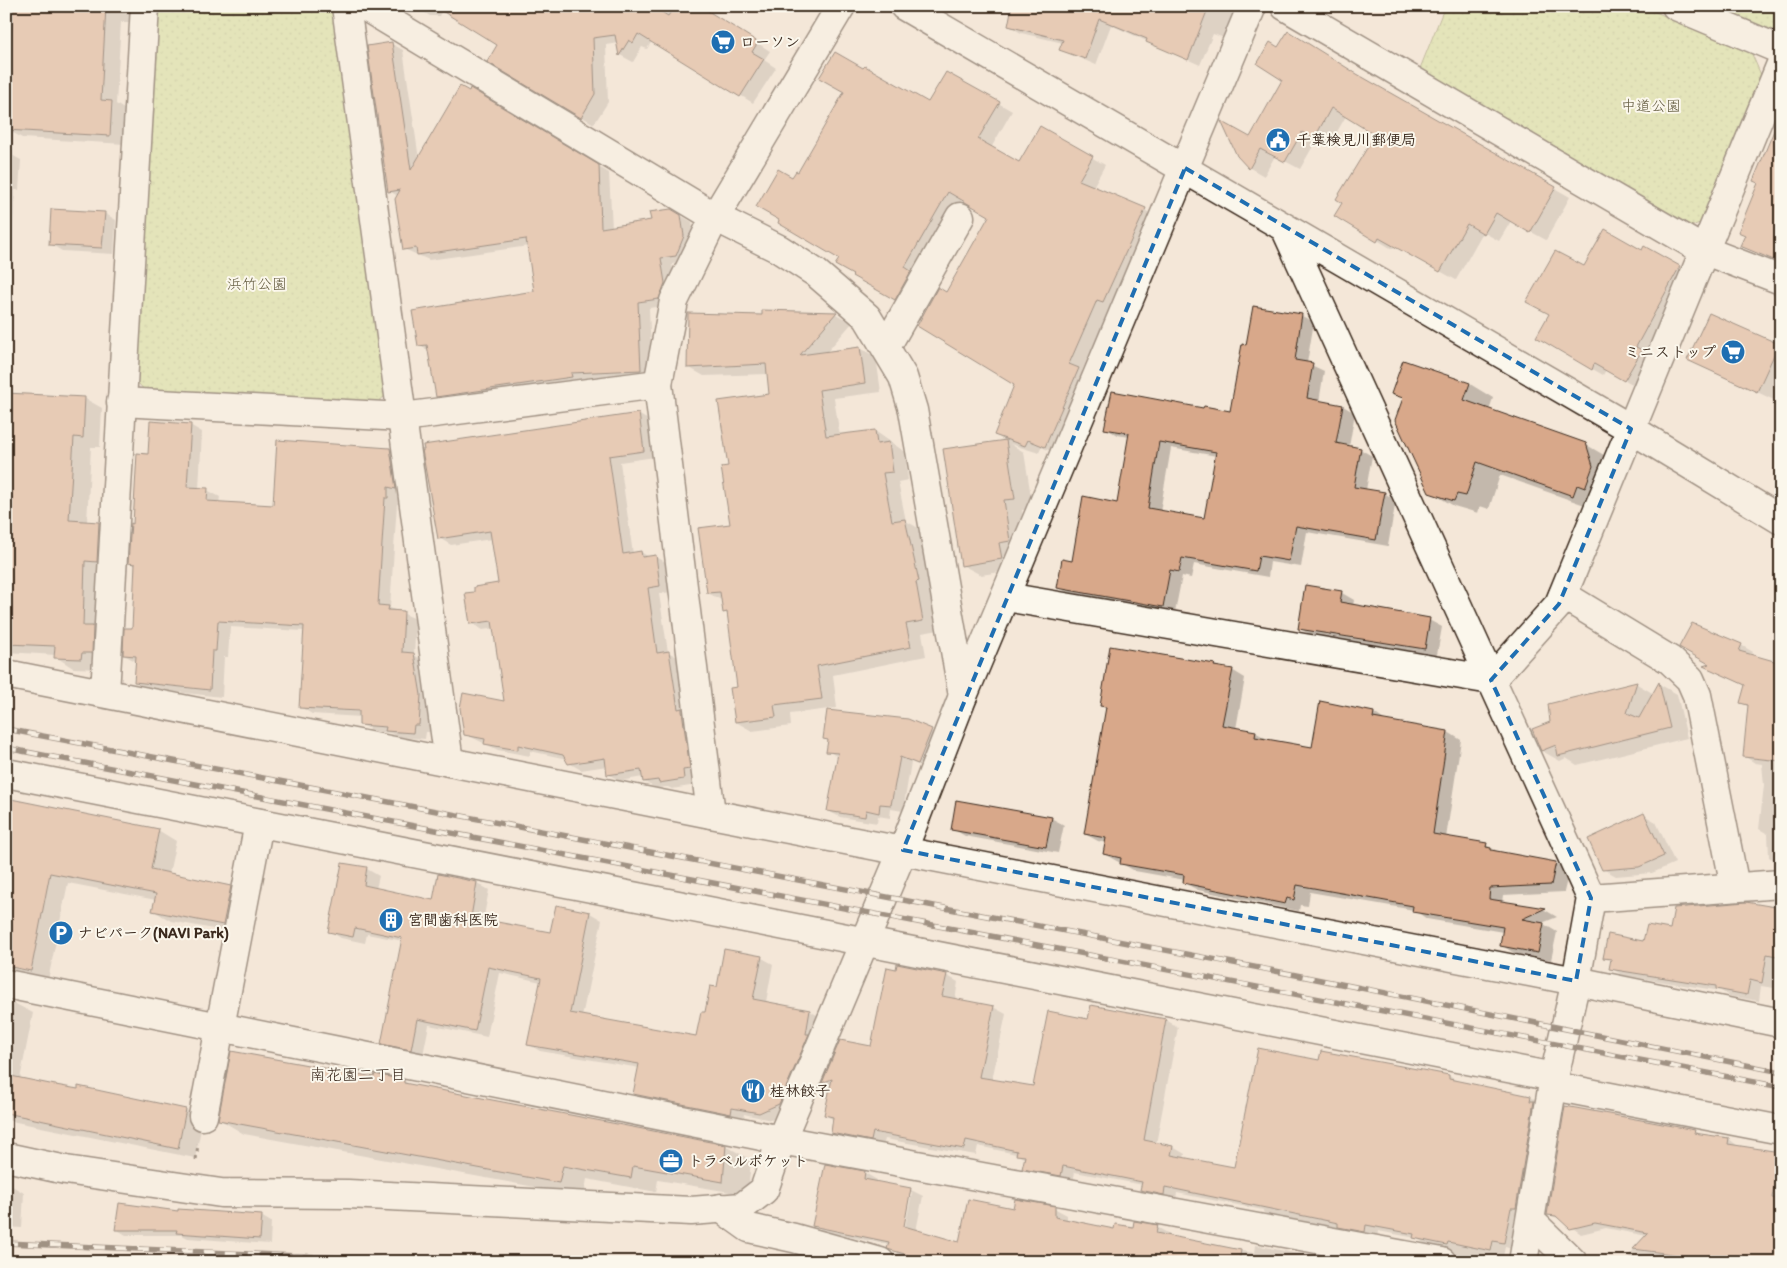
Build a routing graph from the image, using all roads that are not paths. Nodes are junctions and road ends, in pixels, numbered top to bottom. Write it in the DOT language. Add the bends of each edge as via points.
graph roads {
  1 [pos="145,6"];
  2 [pos="346,6"];
  3 [pos="364,6"];
  4 [pos="841,6"];
  5 [pos="904,6"];
  6 [pos="1252,6"];
  7 [pos="1285,6"];
  8 [pos="1676,6"];
  9 [pos="1781,50"];
  10 [pos="1781,64"];
  11 [pos="1185,168"];
  12 [pos="715,217"];
  13 [pos="960,217"];
  14 [pos="1286,230"];
  15 [pos="1703,250"];
  16 [pos="1781,280"];
  17 [pos="886,347"];
  18 [pos="658,384"];
  19 [pos="121,402"];
  20 [pos="403,417"];
  21 [pos="1630,429"];
  22 [pos="1781,520"];
  23 [pos="1563,595"];
  24 [pos="1006,597"];
  25 [pos="6,674"];
  26 [pos="1491,680"];
  27 [pos="105,693"];
  28 [pos="963,696"];
  29 [pos="449,762"];
  30 [pos="6,773"];
  31 [pos="711,814"];
  32 [pos="259,823"];
  33 [pos="903,850"];
  34 [pos="1781,884"];
  35 [pos="1735,887"];
  36 [pos="1591,898"];
  37 [pos="864,942"];
  38 [pos="1576,980"];
  39 [pos="6,984"];
  40 [pos="1781,1023"];
  41 [pos="220,1027"];
  42 [pos="1553,1082"];
  43 [pos="203,1116"];
  44 [pos="1781,1130"];
  45 [pos="782,1140"];
  46 [pos="6,1157"];
  47 [pos="721,1208"];
  48 [pos="1531,1221"];
  49 [pos="1434,1261"];
  50 [pos="880,1262"];
  51 [pos="1523,1262"];
  52 [pos="1573,1262"];
  1 -- 19 [label="street"];
  2 -- 20 [label="street"];
  3 -- 12 [label="street"];
  4 -- 12 [label="street"];
  5 -- 11 [label="street"];
  6 -- 11 [label="street"];
  7 -- 15 [label="street"];
  8 -- 9 [label="street"];
  10 -- 15 [label="street"];
  11 -- 14 [label="street"];
  11 -- 24 [label="street"];
  12 -- 17 [label="street" via="816,273 867,317"];
  12 -- 18 [label="street" via="674,301"];
  13 -- 17 [label="street"];
  14 -- 21 [label="street"];
  14 -- 26 [label="street"];
  15 -- 16 [label="street"];
  15 -- 21 [label="street"];
  17 -- 28 [label="street" via="903,376 913,410"];
  18 -- 20 [label="street"];
  18 -- 31 [label="street"];
  19 -- 20 [label="street"];
  19 -- 27 [label="street"];
  20 -- 29 [label="street"];
  21 -- 22 [label="street"];
  21 -- 23 [label="street"];
  23 -- 26 [label="street" via="1559,604"];
  23 -- 35 [label="street" via="1670,660 1690,679 1698,695"];
  24 -- 26 [label="street"];
  24 -- 28 [label="street"];
  25 -- 27 [label="street"];
  26 -- 36 [label="street"];
  27 -- 29 [label="street"];
  28 -- 33 [label="street"];
  29 -- 31 [label="street"];
  30 -- 32 [label="street"];
  31 -- 33 [label="street"];
  32 -- 37 [label="street"];
  32 -- 41 [label="street"];
  33 -- 37 [label="street"];
  33 -- 38 [label="street"];
  34 -- 35 [label="street"];
  35 -- 36 [label="street"];
  36 -- 38 [label="street"];
  37 -- 42 [label="street"];
  37 -- 45 [label="street"];
  38 -- 40 [label="street"];
  38 -- 42 [label="street"];
  39 -- 41 [label="street"];
  41 -- 43 [label="street"];
  41 -- 45 [label="street"];
  42 -- 44 [label="street"];
  42 -- 48 [label="street"];
  45 -- 47 [label="street" via="764,1190 742,1207"];
  45 -- 49 [label="street"];
  46 -- 47 [label="street" via="66,1170 221,1193 348,1194 691,1211"];
  47 -- 50 [label="street" via="749,1228"];
  48 -- 51 [label="street"];
  48 -- 52 [label="street"];
}
